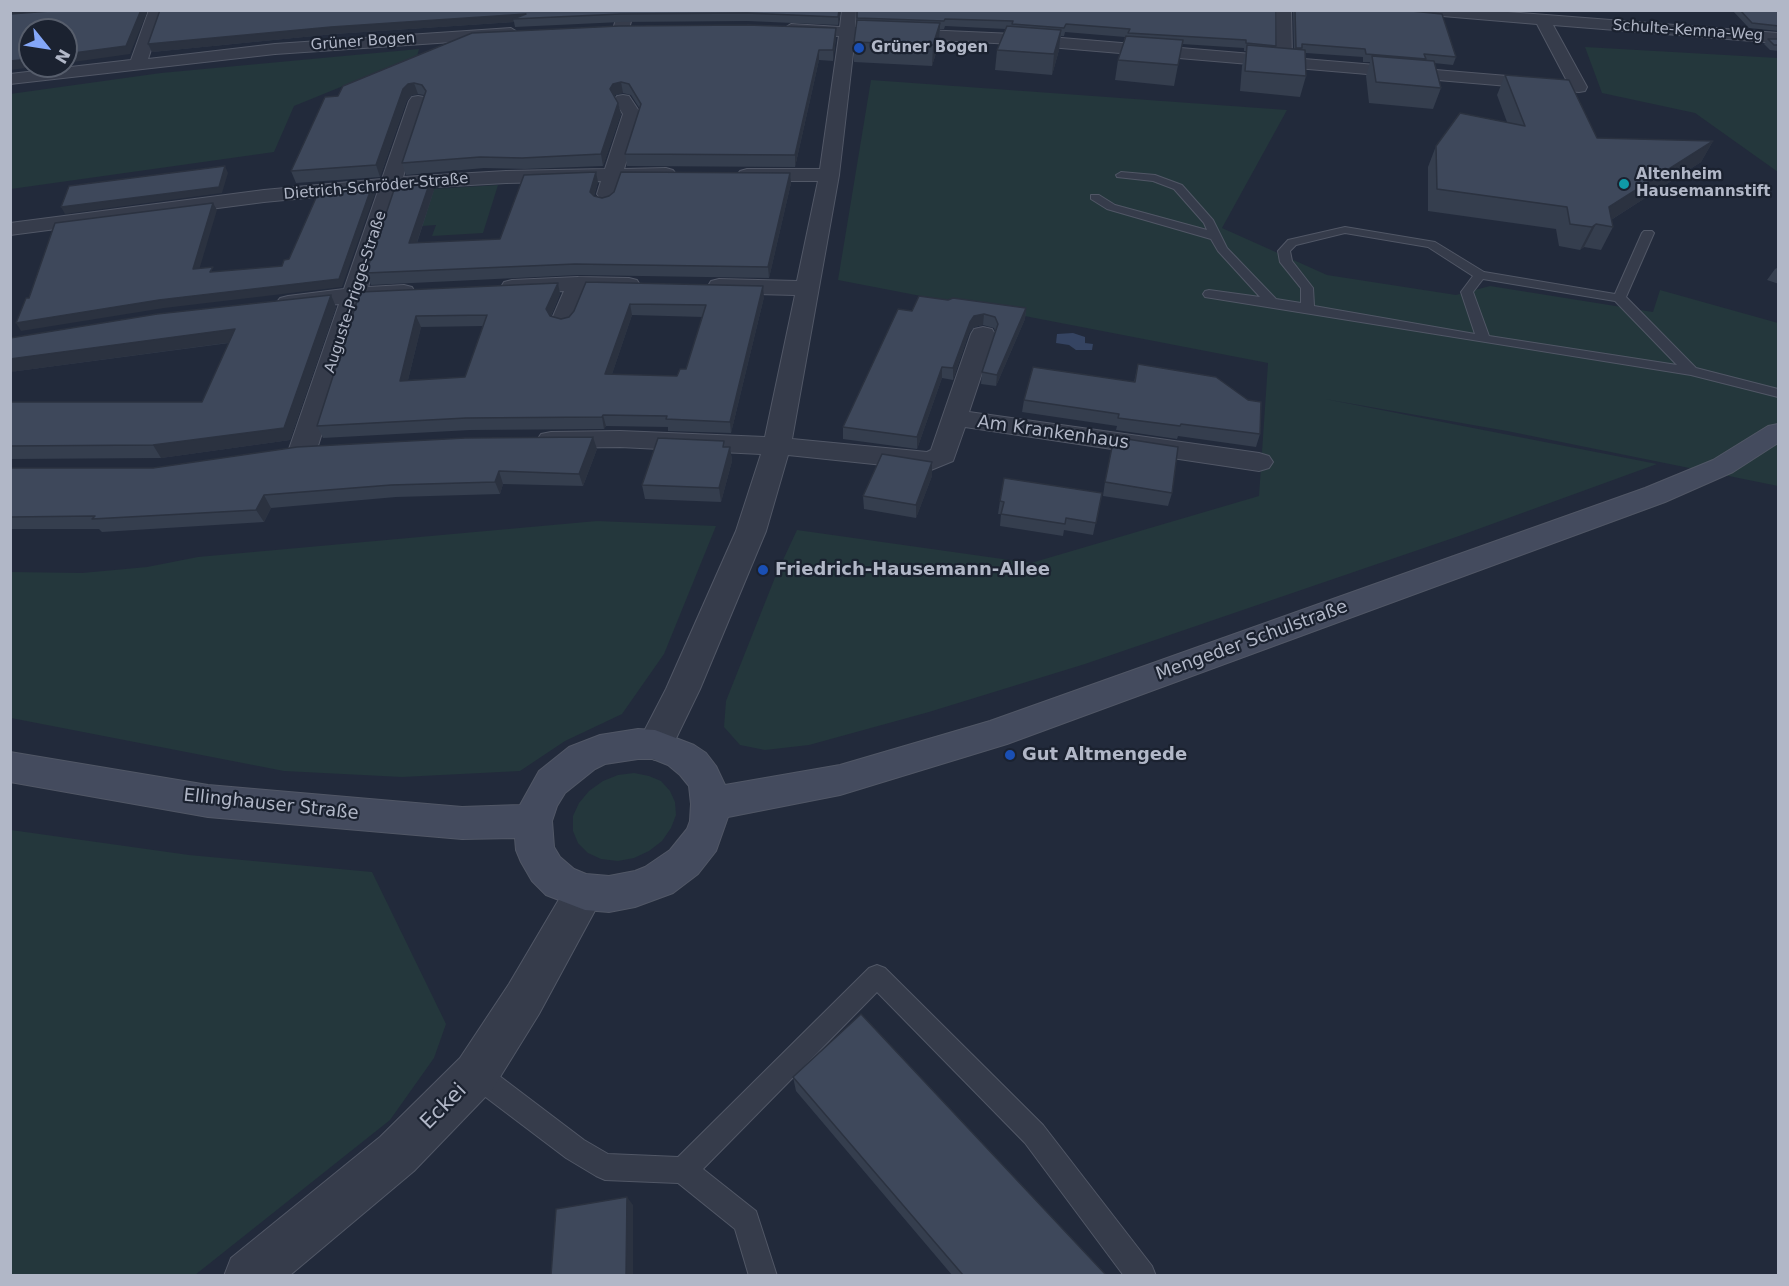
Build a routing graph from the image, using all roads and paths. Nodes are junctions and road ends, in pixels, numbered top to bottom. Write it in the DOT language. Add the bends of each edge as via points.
graph roads {
  1 [pos="157,10"];
  2 [pos="627,10"];
  3 [pos="1284,10"];
  4 [pos="1419,10"];
  5 [pos="1511,14"];
  6 [pos="1021,20"];
  7 [pos="1544,20"];
  8 [pos="848,21"];
  9 [pos="621,29"];
  10 [pos="778,29"];
  11 [pos="522,32"];
  12 [pos="1779,38"];
  13 [pos="1014,39"];
  14 [pos="1284,61"];
  15 [pos="138,63"];
  16 [pos="10,79"];
  17 [pos="623,100"];
  18 [pos="418,101"];
  19 [pos="613,174"];
  20 [pos="681,174"];
  21 [pos="727,175"];
  22 [pos="1121,175"];
  23 [pos="829,176"];
  24 [pos="391,184"];
  25 [pos="1095,197"];
  26 [pos="604,201"];
  27 [pos="10,229"];
  28 [pos="1648,233"];
  29 [pos="1215,236"];
  30 [pos="1480,274"];
  31 [pos="578,284"];
  32 [pos="646,285"];
  33 [pos="692,286"];
  34 [pos="496,288"];
  35 [pos="807,288"];
  36 [pos="425,291"];
  37 [pos="1209,294"];
  38 [pos="355,295"];
  39 [pos="1619,298"];
  40 [pos="1272,302"];
  41 [pos="265,305"];
  42 [pos="1308,309"];
  43 [pos="563,321"];
  44 [pos="983,334"];
  45 [pos="1483,339"];
  46 [pos="1691,371"];
  47 [pos="1779,393"];
  48 [pos="954,418"];
  49 [pos="1779,432"];
  50 [pos="528,440"];
  51 [pos="777,446"];
  52 [pos="303,450"];
  53 [pos="1259,462"];
  54 [pos="655,745"];
  55 [pos="10,767"];
  56 [pos="710,804"];
  57 [pos="533,821"];
  58 [pos="585,892"];
  59 [pos="476,1074"];
  60 [pos="683,1170"];
  61 [pos="249,1275"];
  62 [pos="763,1275"];
  63 [pos="1142,1275"];
  1 -- 15 [label="street"];
  2 -- 9 [label="street"];
  3 -- 14 [label="street"];
  4 -- 5 [label="street, Schulte-Kemna-Weg"];
  5 -- 7 [label="street, Schulte-Kemna-Weg"];
  6 -- 13 [label="street"];
  7 -- 12 [label="street, Schulte-Kemna-Weg"];
  7 -- 14 [label="street" via="1579,87"];
  8 -- 10 [label="street"];
  8 -- 13 [label="street"];
  8 -- 23 [label="street"];
  11 -- 15 [label="street, Grüner Bogen" via="389,35"];
  13 -- 14 [label="street"];
  15 -- 16 [label="street, Grüner Bogen"];
  17 -- 19 [label="street" via="632,114"];
  18 -- 24 [label="street, Auguste-Prigge-Straße"];
  19 -- 20 [label="street, Dietrich-Schröder-Straße"];
  19 -- 24 [label="street, Dietrich-Schröder-Straße"];
  19 -- 26 [label="street"];
  21 -- 23 [label="street"];
  22 -- 29 [label="lane" via="1155,178 1178,187 1209,222"];
  23 -- 35 [label="street"];
  24 -- 27 [label="street, Dietrich-Schröder-Straße" via="138,220"];
  24 -- 38 [label="street, Auguste-Prigge-Straße"];
  25 -- 29 [label="lane" via="1111,207"];
  28 -- 39 [label="lane"];
  29 -- 40 [label="lane" via="1222,249"];
  30 -- 39 [label="lane"];
  30 -- 42 [label="lane" via="1431,244 1345,230 1292,243 1284,251 1286,262 1307,288"];
  30 -- 45 [label="lane" via="1467,292"];
  31 -- 32 [label="street"];
  31 -- 34 [label="street"];
  31 -- 43 [label="street"];
  33 -- 35 [label="street"];
  35 -- 51 [label="street"];
  36 -- 38 [label="street"];
  37 -- 40 [label="lane"];
  38 -- 41 [label="street"];
  38 -- 52 [label="street, Auguste-Prigge-Straße"];
  39 -- 46 [label="lane"];
  40 -- 42 [label="lane"];
  42 -- 45 [label="lane"];
  44 -- 48 [label="street, Am Krankenhaus"];
  45 -- 46 [label="lane"];
  46 -- 47 [label="lane"];
  48 -- 51 [label="street, Am Krankenhaus" via="943,455 931,461"];
  48 -- 53 [label="street, Am Krankenhaus"];
  49 -- 56 [label="main road, Mengeder Schulstraße" via="1723,466 1655,495 994,734 840,780"];
  50 -- 51 [label="street, Am Krankenhaus" via="620,439"];
  51 -- 54 [label="street" via="752,531"];
  54 -- 56 [label="main road" via="693,764 709,790"];
  54 -- 57 [label="main road" via="620,745 582,758 552,782"];
  55 -- 57 [label="main road, Ellinghauser Straße" via="208,801 462,823"];
  56 -- 58 [label="main road" via="702,839 684,862 659,880 609,894"];
  57 -- 58 [label="main road" via="535,850 546,868 560,882"];
  58 -- 59 [label="street, Eckei"];
  59 -- 60 [label="lane" via="605,1167"];
  59 -- 61 [label="street, Eckei" via="398,1154"];
  60 -- 62 [label="lane" via="746,1221"];
  60 -- 63 [label="lane" via="877,976 1034,1134"];
}
